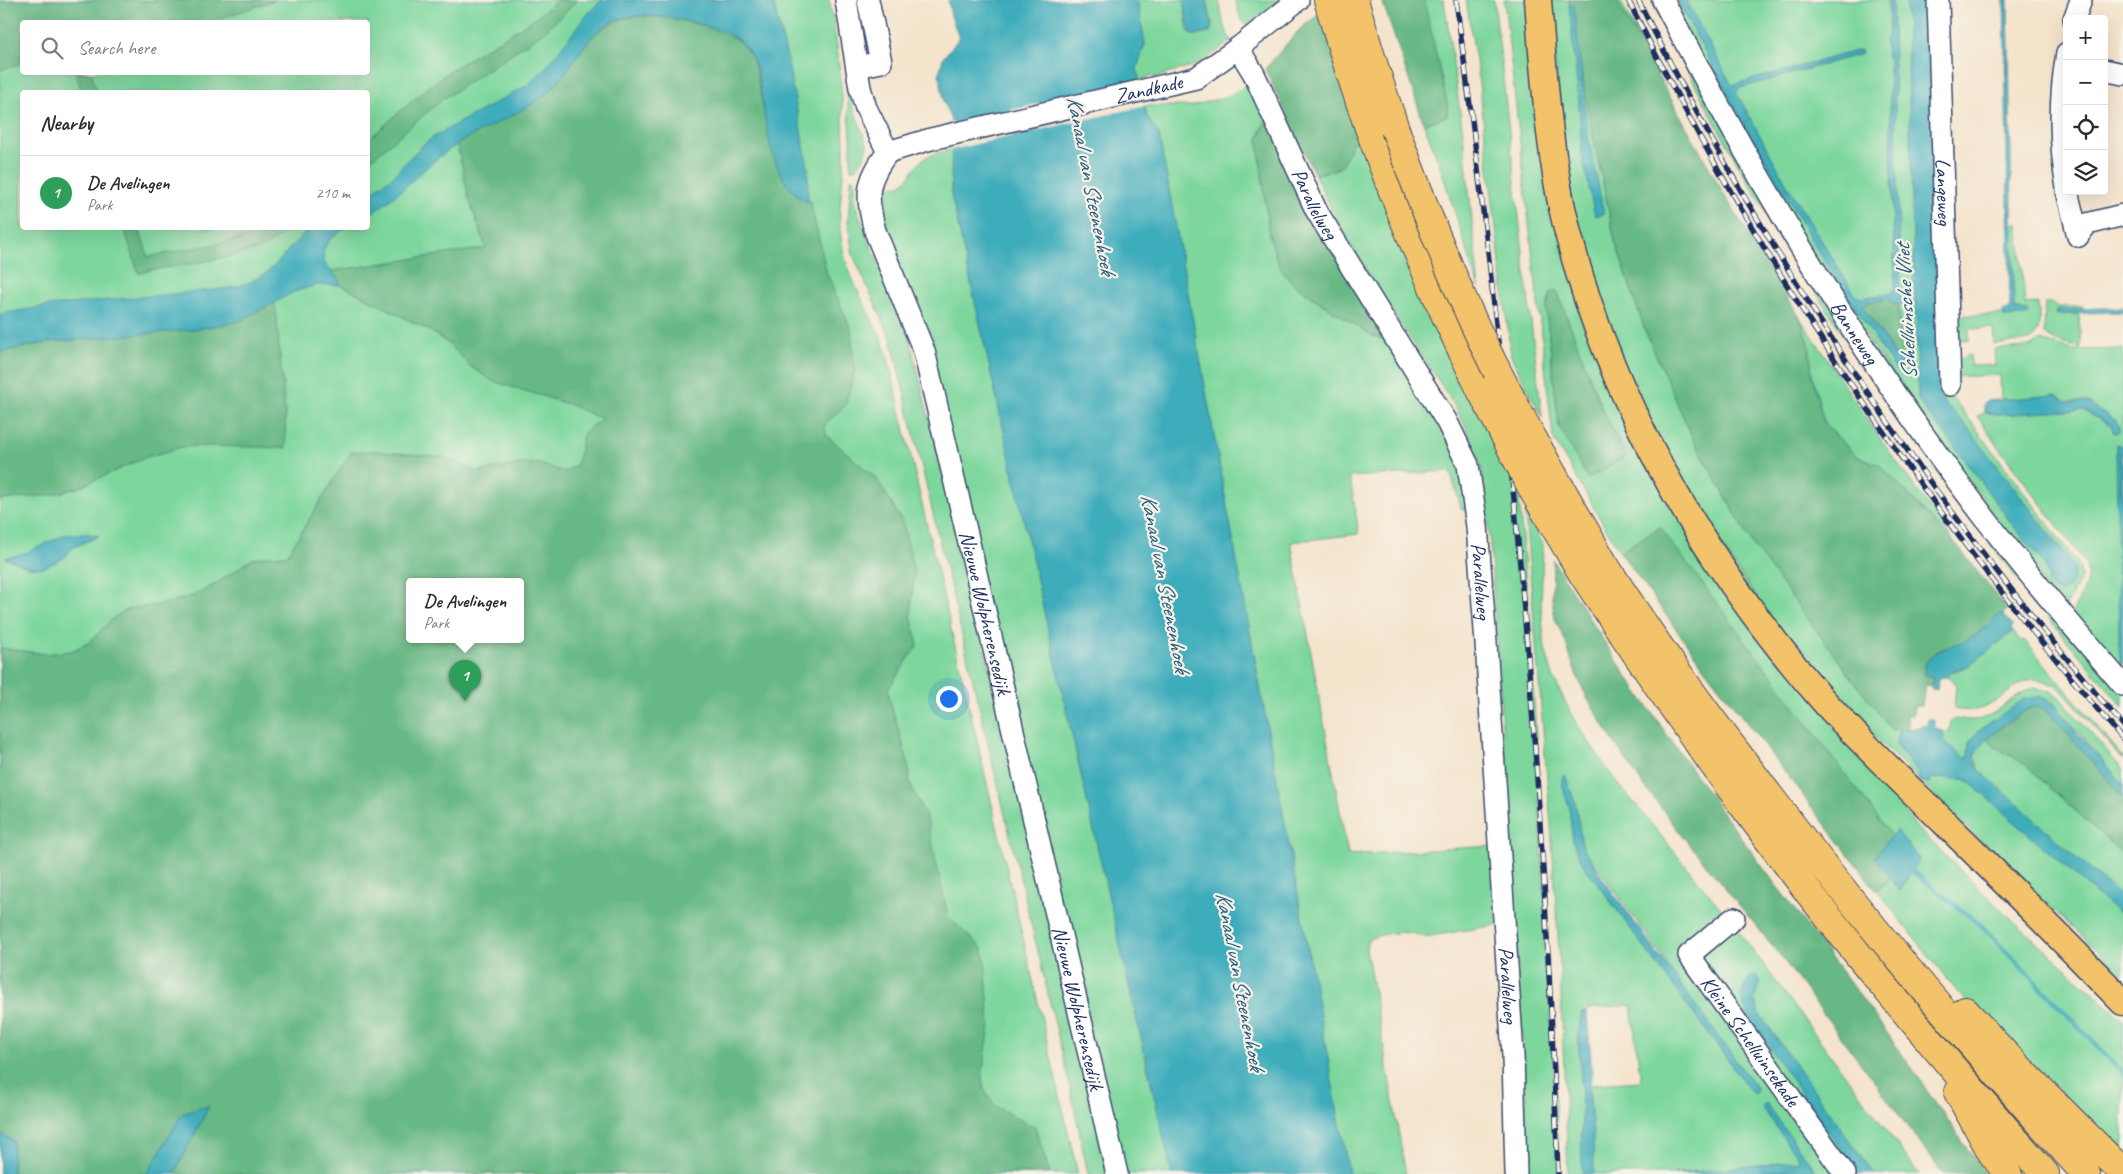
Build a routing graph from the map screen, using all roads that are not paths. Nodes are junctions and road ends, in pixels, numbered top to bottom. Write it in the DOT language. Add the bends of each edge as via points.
graph roads {
  1 [pos="846,0"];
  2 [pos="868,0"];
  3 [pos="1298,0"];
  4 [pos="1538,0"];
  5 [pos="1663,0"];
  6 [pos="1938,0"];
  7 [pos="2081,0"];
  8 [pos="1337,4"];
  9 [pos="2075,15"];
  10 [pos="1238,48"];
  11 [pos="2066,60"];
  12 [pos="857,67"];
  13 [pos="2108,71"];
  14 [pos="2123,74"];
  15 [pos="888,152"];
  16 [pos="2063,165"];
  17 [pos="2068,195"];
  18 [pos="2123,216"];
  19 [pos="1950,385"];
  20 [pos="1594,570"];
  21 [pos="2123,686"];
  22 [pos="1734,918"];
  23 [pos="2052,928"];
  24 [pos="1908,970"];
  25 [pos="2123,991"];
  26 [pos="2123,1002"];
  27 [pos="1934,1046"];
  28 [pos="2123,1172"];
  29 [pos="1116,1174"];
  30 [pos="1516,1174"];
  31 [pos="1846,1174"];
  32 [pos="2008,1174"];
  33 [pos="2045,1174"];
  34 [pos="2086,1174"];
  1 -- 12 [label="street"];
  2 -- 12 [label="street" via="881,62"];
  3 -- 10 [label="street, Zandkade"];
  4 -- 23 [label="main road" via="1550,125 1571,243 1612,363 1647,440 1674,489 1728,579 1822,698 1855,735"];
  5 -- 21 [label="street, Banneweg" via="1710,92 1779,211 1877,366 1988,522"];
  6 -- 19 [label="street, Langeweg"];
  7 -- 9 [label="street"];
  8 -- 20 [label="highway, bridge" via="1372,60 1384,133 1435,232 1486,347"];
  10 -- 15 [label="street, Zandkade" via="1196,78 931,139"];
  10 -- 30 [label="street, Parallelweg" via="1254,74 1316,210 1447,422 1468,465 1477,526 1486,643 1513,1056"];
  11 -- 16 [label="street" via="2060,114"];
  12 -- 15 [label="street" via="866,108"];
  13 -- 14 [label="street"];
  15 -- 29 [label="street, Nieuwe Wolpherensedijk" via="872,178 868,195 874,231 924,350"];
  17 -- 18 [label="street" via="2078,236 2087,224"];
  20 -- 24 [label="highway" via="1796,832"];
  20 -- 27 [label="highway" via="1653,678 1751,817"];
  22 -- 31 [label="street, Kleine Schelluinsekade" via="1689,955"];
  23 -- 25 [label="main road"];
  23 -- 26 [label="main road"];
  24 -- 28 [label="highway" via="1947,992"];
  24 -- 34 [label="highway"];
  27 -- 32 [label="highway" via="1992,1153"];
  27 -- 33 [label="highway"];
}
